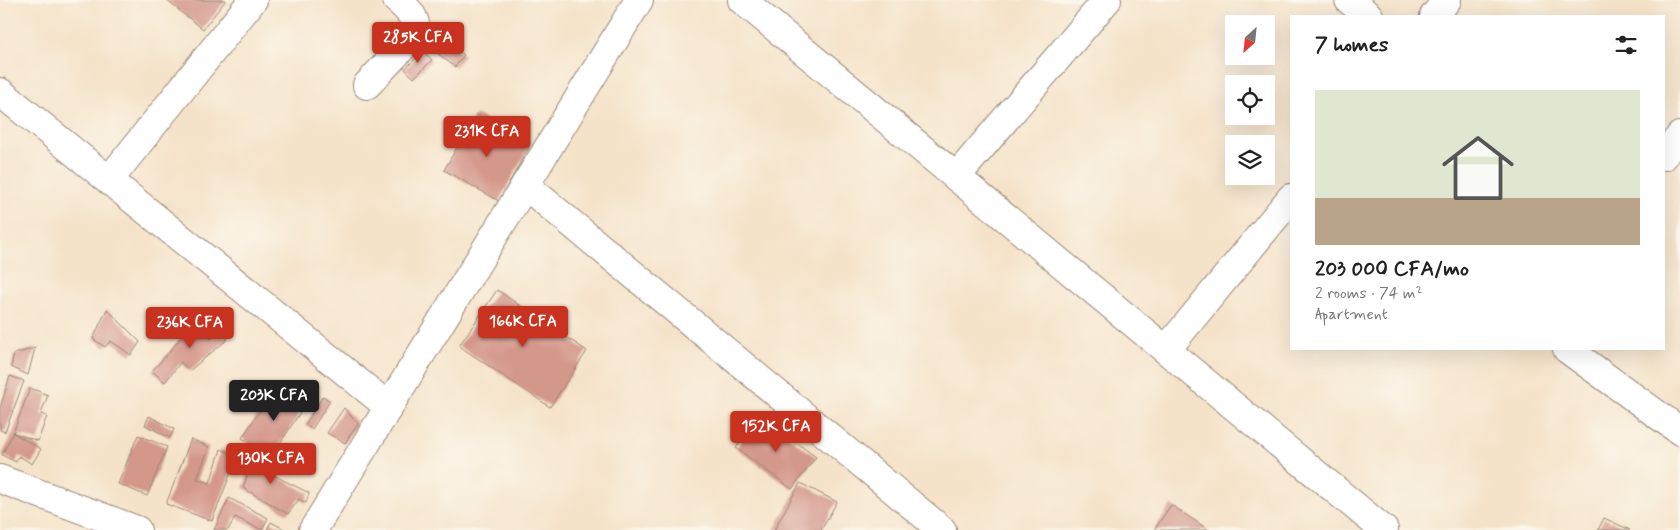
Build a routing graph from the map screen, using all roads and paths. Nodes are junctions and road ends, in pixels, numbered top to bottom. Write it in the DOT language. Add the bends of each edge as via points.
graph roads {
  1 [pos="253,0"];
  2 [pos="398,0"];
  3 [pos="639,0"];
  4 [pos="742,0"];
  5 [pos="1107,0"];
  6 [pos="1349,0"];
  7 [pos="1447,0"];
  8 [pos="1368,15"];
  9 [pos="1435,15"];
  10 [pos="367,85"];
  11 [pos="0,92"];
  12 [pos="1680,136"];
  13 [pos="1665,155"];
  14 [pos="956,177"];
  15 [pos="109,180"];
  16 [pos="525,185"];
  17 [pos="1290,199"];
  18 [pos="1166,350"];
  19 [pos="1568,350"];
  20 [pos="389,407"];
  21 [pos="1680,431"];
  22 [pos="0,479"];
  23 [pos="1375,527"];
  24 [pos="137,530"];
  25 [pos="314,530"];
  26 [pos="942,530"];
  1 -- 15 [label="street"];
  2 -- 10 [label="street" via="410,10 416,22 416,33"];
  3 -- 16 [label="street"];
  4 -- 14 [label="street"];
  5 -- 14 [label="street"];
  6 -- 8 [label="street"];
  7 -- 9 [label="street"];
  11 -- 15 [label="street"];
  12 -- 13 [label="street"];
  14 -- 18 [label="street"];
  15 -- 20 [label="street"];
  16 -- 20 [label="street"];
  16 -- 26 [label="street"];
  17 -- 18 [label="street"];
  18 -- 23 [label="street"];
  19 -- 21 [label="street"];
  20 -- 25 [label="street"];
  22 -- 24 [label="street"];
}
